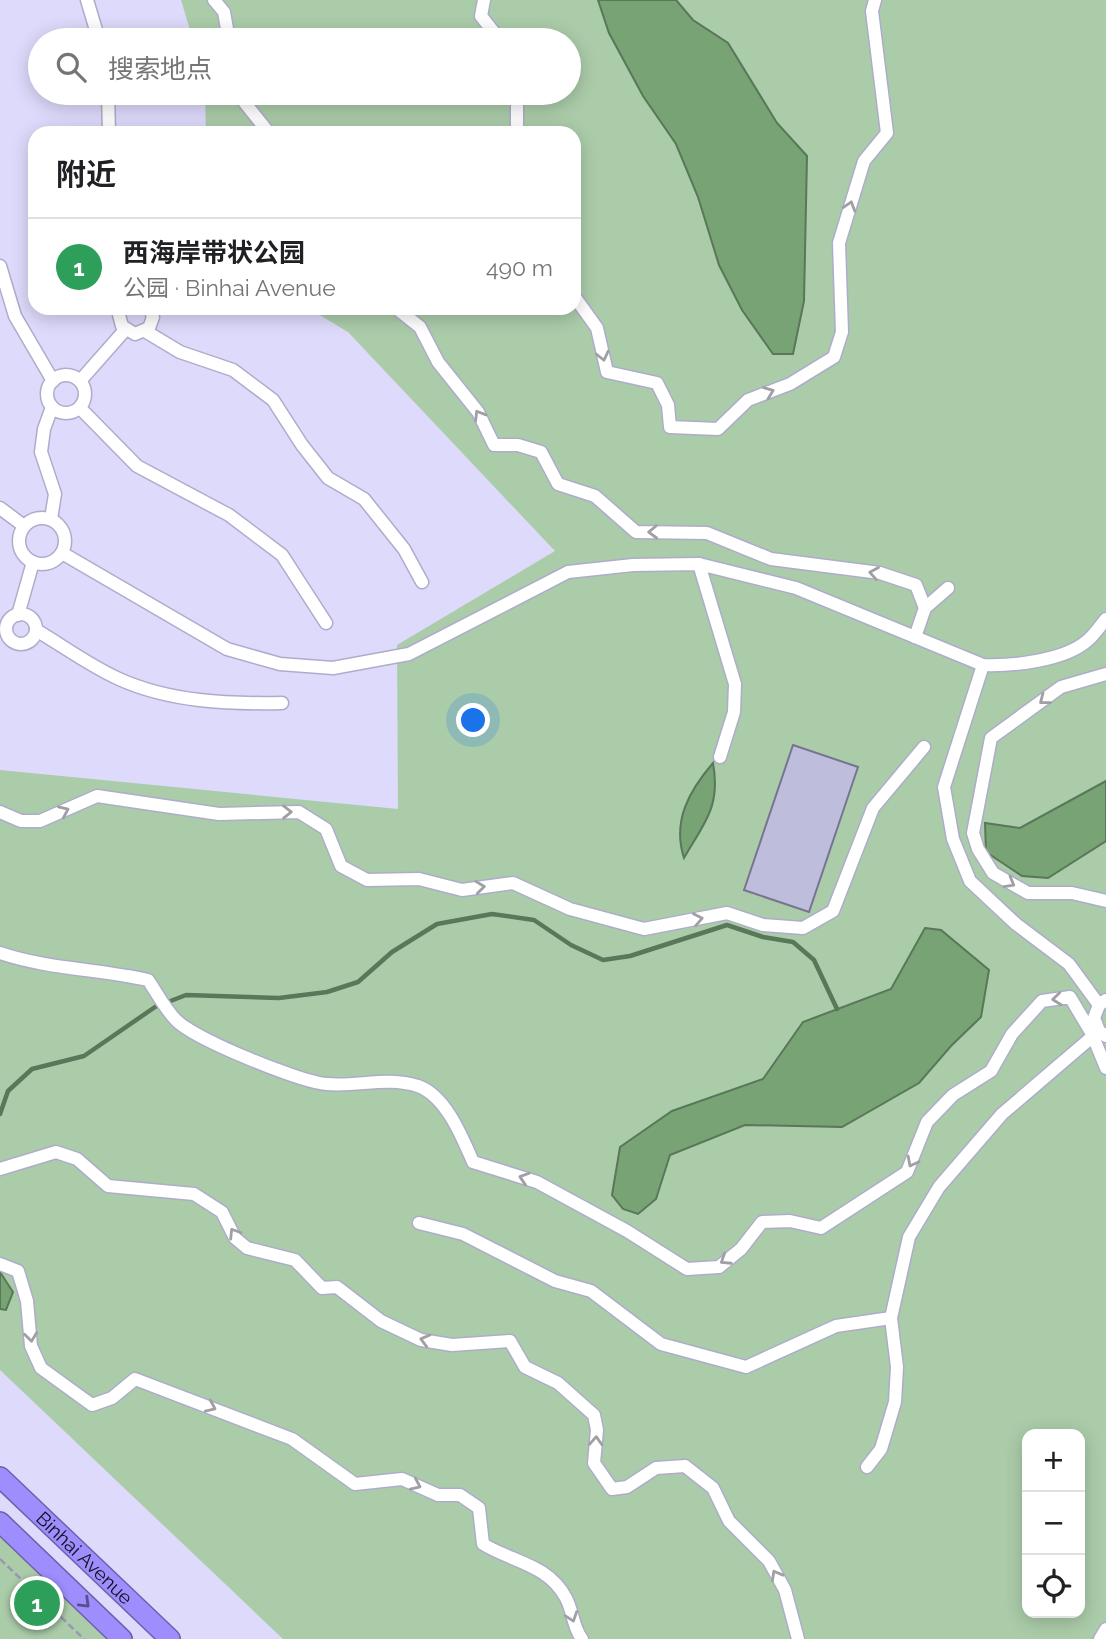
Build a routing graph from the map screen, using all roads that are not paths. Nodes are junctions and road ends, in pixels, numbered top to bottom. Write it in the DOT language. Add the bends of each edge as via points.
graph roads {
  1 [pos="87,0"];
  2 [pos="214,0"];
  3 [pos="484,0"];
  4 [pos="875,0"];
  5 [pos="95,28"];
  6 [pos="227,28"];
  7 [pos="490,28"];
  8 [pos="108,105"];
  9 [pos="247,105"];
  10 [pos="516,105"];
  11 [pos="109,126"];
  12 [pos="263,126"];
  13 [pos="517,126"];
  14 [pos="0,266"];
  15 [pos="581,306"];
  16 [pos="121,315"];
  17 [pos="151,315"];
  18 [pos="405,315"];
  19 [pos="125,330"];
  20 [pos="145,331"];
  21 [pos="52,381"];
  22 [pos="80,381"];
  23 [pos="52,407"];
  24 [pos="80,408"];
  25 [pos="0,508"];
  26 [pos="51,519"];
  27 [pos="24,526"];
  28 [pos="61,553"];
  29 [pos="33,562"];
  30 [pos="699,564"];
  31 [pos="422,582"];
  32 [pos="948,588"];
  33 [pos="925,608"];
  34 [pos="18,615"];
  35 [pos="1106,619"];
  36 [pos="326,623"];
  37 [pos="3,629"];
  38 [pos="36,630"];
  39 [pos="915,637"];
  40 [pos="983,665"];
  41 [pos="1106,674"];
  42 [pos="282,704"];
  43 [pos="925,747"];
  44 [pos="720,757"];
  45 [pos="0,811"];
  46 [pos="1106,901"];
  47 [pos="0,953"];
  48 [pos="1102,1002"];
  49 [pos="1099,1033"];
  50 [pos="1106,1068"];
  51 [pos="0,1169"];
  52 [pos="419,1223"];
  53 [pos="0,1264"];
  54 [pos="891,1318"];
  55 [pos="867,1466"];
  56 [pos="0,1477"];
  57 [pos="0,1522"];
  58 [pos="1106,1629"];
  59 [pos="122,1639"];
  60 [pos="170,1639"];
  61 [pos="582,1639"];
  62 [pos="798,1639"];
  63 [pos="1100,1639"];
  1 -- 5 [label="street"];
  2 -- 6 [label="street" via="224,12"];
  3 -- 7 [label="street" via="481,16"];
  15 -- 4 [label="street, one-way" via="597,328 607,372 657,383 668,405 670,427 718,429 748,400 790,384 834,356 842,332 839,243 864,161 887,133 872,11"];
  8 -- 11 [label="street"];
  9 -- 12 [label="street"];
  10 -- 13 [label="street"];
  14 -- 21 [label="street" via="15,316"];
  16 -- 19 [label="street"];
  17 -- 20 [label="street" via="152,323"];
  33 -- 18 [label="street, one-way" via="916,585 880,573 771,559 707,533 636,532 595,496 558,484 541,452 518,445 494,445 478,412 438,362 420,327"];
  19 -- 20 [label="street"];
  19 -- 22 [label="street"];
  20 -- 31 [label="street" via="180,352 233,370 273,400 328,478 364,499 404,549"];
  21 -- 22 [label="street" via="63,375"];
  21 -- 23 [label="street" via="47,397"];
  22 -- 24 [label="street" via="85,392"];
  23 -- 24 [label="street" via="62,413"];
  23 -- 26 [label="street" via="41,452 55,494"];
  24 -- 36 [label="street" via="137,466 229,515 282,555"];
  25 -- 27 [label="street"];
  26 -- 27 [label="street" via="37,518"];
  26 -- 28 [label="street" via="63,530"];
  27 -- 29 [label="street" via="19,546"];
  28 -- 29 [label="street" via="52,562"];
  28 -- 30 [label="street" via="226,649 280,664 333,668 409,654 568,572"];
  29 -- 34 [label="street"];
  30 -- 39 [label="street" via="796,588"];
  30 -- 44 [label="street" via="734,684 734,712"];
  32 -- 33 [label="street"];
  33 -- 39 [label="street"];
  34 -- 37 [label="street"];
  34 -- 38 [label="street" via="30,618"];
  35 -- 40 [label="street" via="1087,642 1048,659 1014,666"];
  37 -- 38 [label="street" via="17,643 32,639"];
  38 -- 42 [label="street" via="120,680 187,699"];
  39 -- 40 [label="street"];
  40 -- 48 [label="street" via="944,787 953,839 970,881 1069,964"];
  41 -- 46 [label="street, one-way" via="1061,687 991,738 972,833 993,873 1028,893 1072,893"];
  45 -- 43 [label="street, one-way" via="21,821 40,821 97,796 219,814 299,812 327,829 341,866 367,880 419,880 461,890 513,883 570,909 644,929 727,913 763,925 803,928 833,911 873,808"];
  49 -- 47 [label="street, one-way" via="1070,997 1042,1000 1012,1034 991,1071 953,1095 927,1122 907,1172 821,1228 790,1221 762,1222 741,1249 719,1266 687,1269 537,1182 473,1162 451,1115 420,1087 380,1080 327,1084 292,1075 199,1036 176,1021 148,980"];
  48 -- 49 [label="street" via="1094,1018"];
  49 -- 50 [label="street"];
  49 -- 54 [label="street" via="1002,1114 939,1187 909,1237"];
  62 -- 51 [label="street, one-way" via="785,1590 769,1561 729,1521 713,1488 685,1466 656,1468 626,1488 612,1489 594,1463 594,1415 558,1383 525,1367 510,1341 452,1345 421,1340 381,1321 337,1287 322,1288 295,1260 247,1248 235,1238 222,1212 194,1194 108,1186 77,1159 56,1152"];
  52 -- 54 [label="street" via="463,1234 555,1281 591,1292 661,1344 746,1367 836,1326"];
  53 -- 61 [label="street, one-way" via="18,1271 27,1301 31,1346 41,1368 92,1405 112,1398 135,1379 292,1439 355,1484 402,1479 439,1495 460,1495 479,1508 483,1544 548,1575 565,1597"];
  54 -- 55 [label="street" via="897,1367 895,1402 881,1449"];
  56 -- 60 [label="highway, Binhai Avenue"];
  57 -- 59 [label="highway, Binhai Avenue, one-way"];
  58 -- 63 [label="street"];
}
